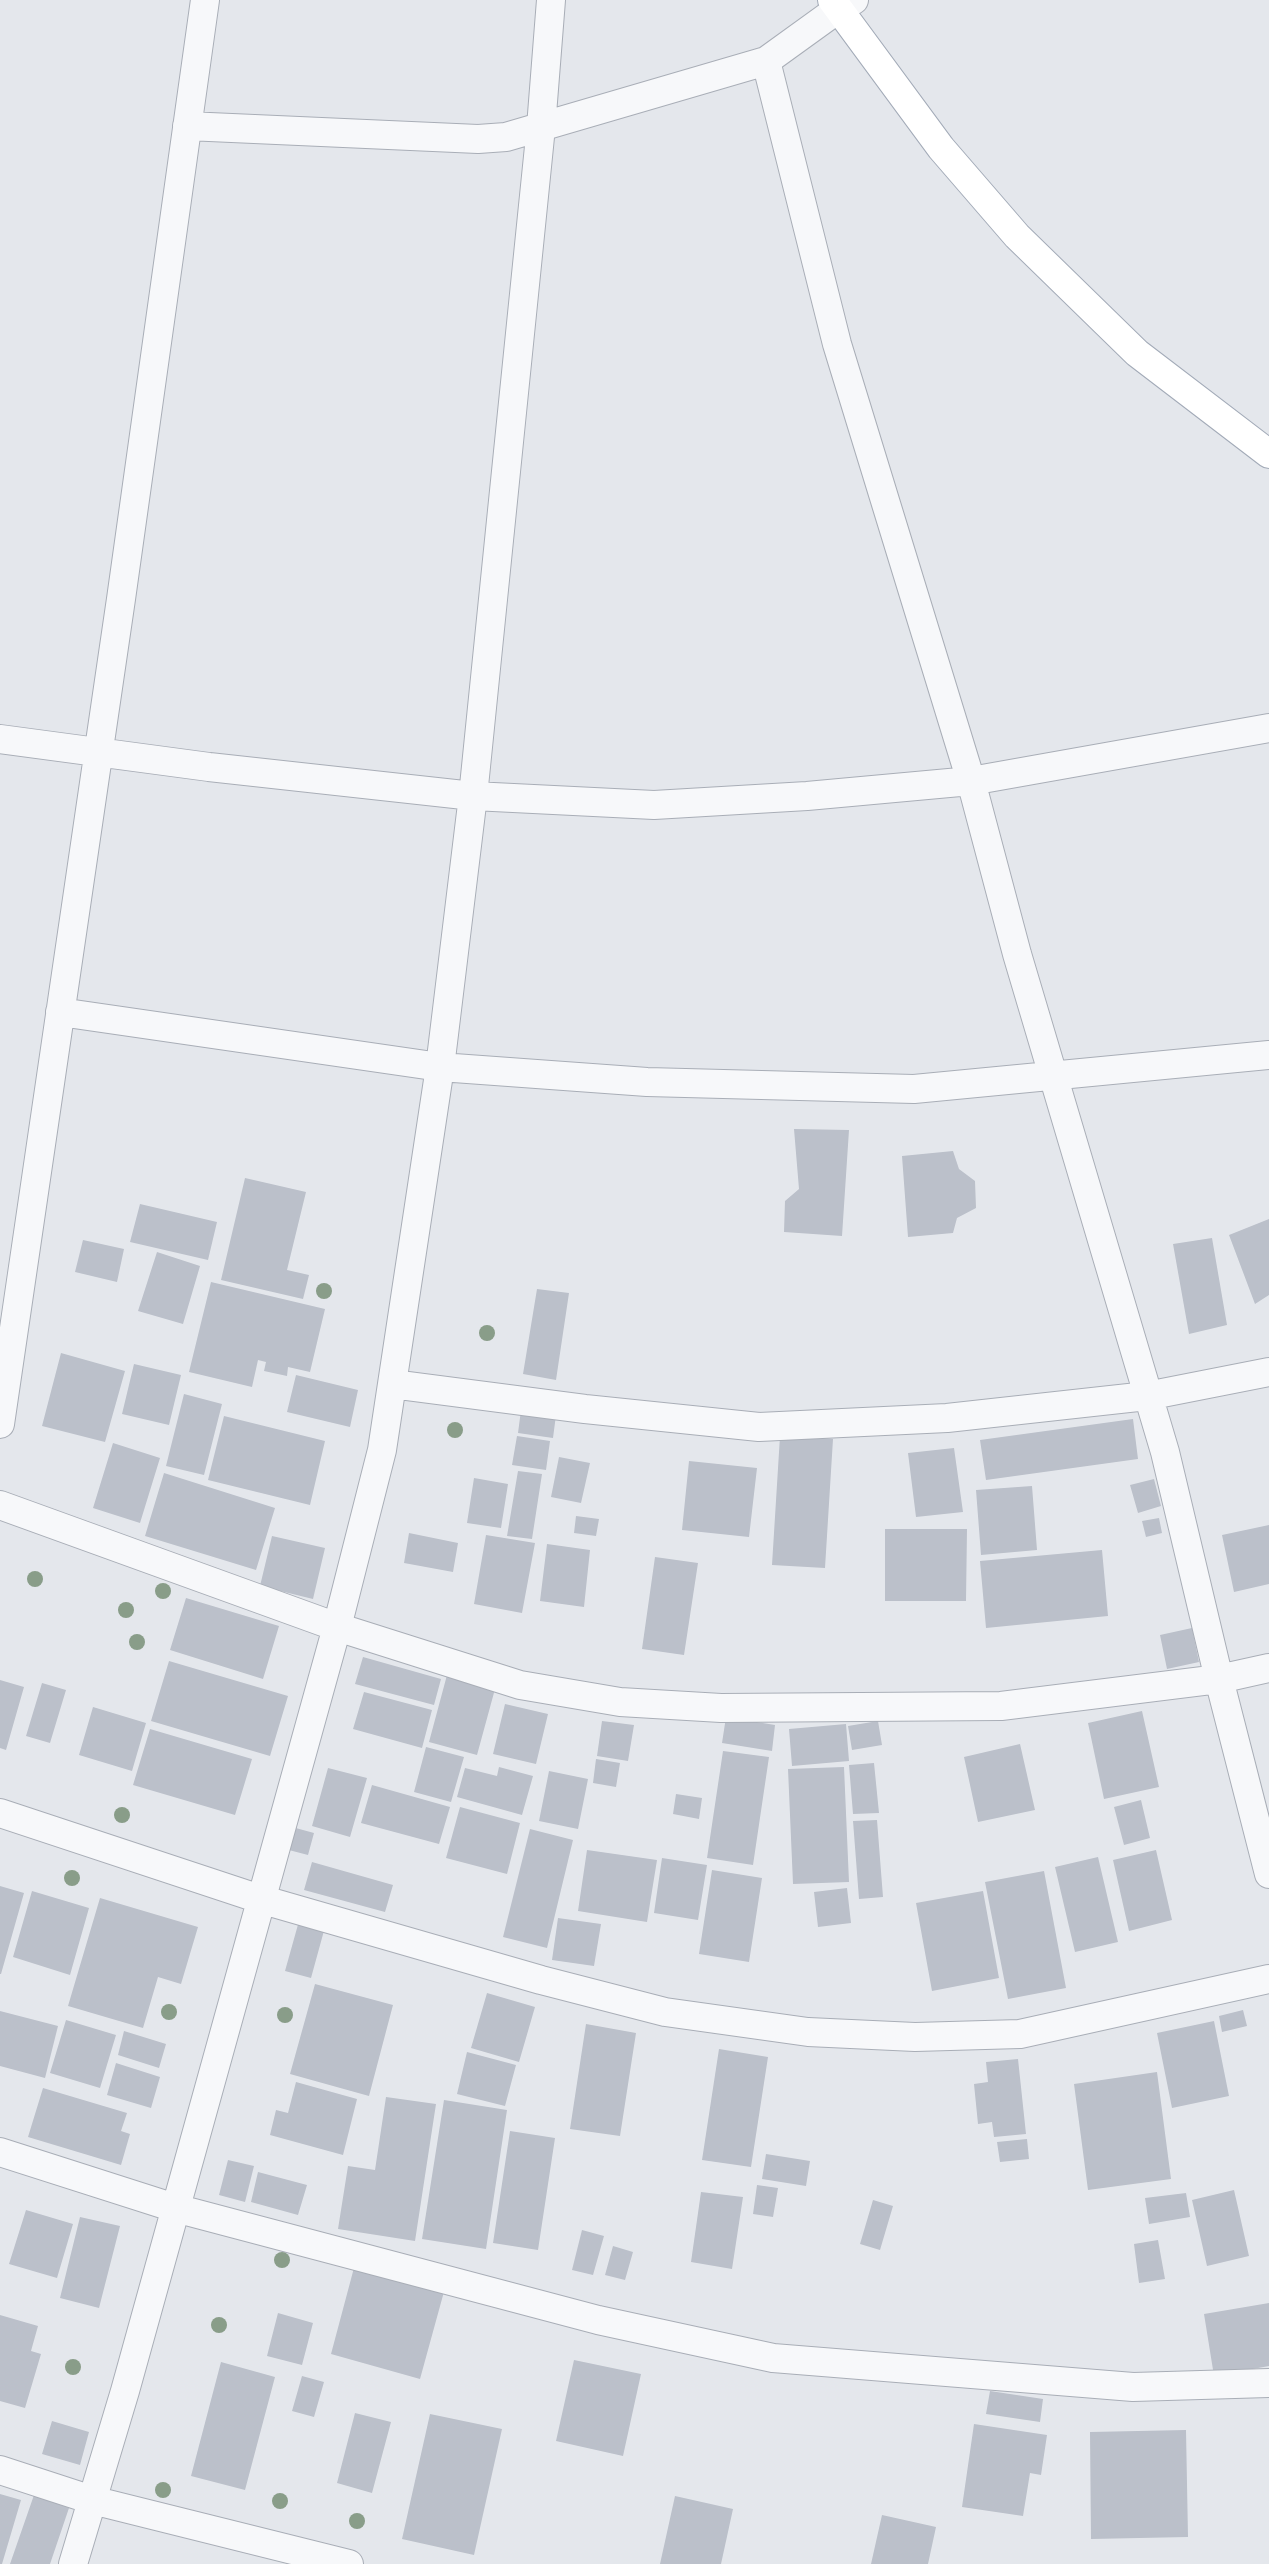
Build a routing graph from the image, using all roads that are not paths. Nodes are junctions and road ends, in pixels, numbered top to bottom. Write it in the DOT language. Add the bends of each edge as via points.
graph roads {
  1 [pos="205,0"];
  2 [pos="551,0"];
  3 [pos="841,3"];
  4 [pos="766,61"];
  5 [pos="187,126"];
  6 [pos="540,127"];
  7 [pos="1269,454"];
  8 [pos="1269,728"];
  9 [pos="0,739"];
  10 [pos="98,751"];
  11 [pos="970,781"];
  12 [pos="473,796"];
  13 [pos="60,1012"];
  14 [pos="1269,1055"];
  15 [pos="440,1067"];
  16 [pos="1054,1076"];
  17 [pos="1269,1372"];
  18 [pos="392,1384"];
  19 [pos="1147,1396"];
  20 [pos="0,1424"];
  21 [pos="0,1505"];
  22 [pos="337,1627"];
  23 [pos="1269,1668"];
  24 [pos="1219,1679"];
  25 [pos="0,1813"];
  26 [pos="1269,1874"];
  27 [pos="260,1899"];
  28 [pos="1269,1979"];
  29 [pos="0,2152"];
  30 [pos="175,2208"];
  31 [pos="1269,2383"];
  32 [pos="0,2470"];
  33 [pos="92,2500"];
  34 [pos="72,2564"];
  35 [pos="349,2564"];
  1 -- 5 [label="street"];
  2 -- 6 [label="street"];
  3 -- 4 [label="street"];
  3 -- 7 [label="main road" via="941,148 1016,236 1137,354"];
  4 -- 6 [label="street"];
  4 -- 11 [label="street" via="837,344"];
  5 -- 6 [label="street" via="478,139 506,137"];
  5 -- 10 [label="street"];
  6 -- 12 [label="street"];
  8 -- 11 [label="street"];
  9 -- 10 [label="street"];
  10 -- 12 [label="street"];
  10 -- 13 [label="street"];
  11 -- 12 [label="street" via="807,796 654,805"];
  11 -- 16 [label="street"];
  12 -- 15 [label="street"];
  13 -- 15 [label="street"];
  13 -- 20 [label="street"];
  14 -- 16 [label="street"];
  15 -- 16 [label="street" via="647,1082 914,1089"];
  15 -- 18 [label="street"];
  16 -- 19 [label="street"];
  17 -- 19 [label="street"];
  18 -- 19 [label="street" via="759,1427 947,1418"];
  18 -- 22 [label="street" via="382,1450"];
  19 -- 24 [label="street" via="1165,1452"];
  21 -- 22 [label="street"];
  22 -- 24 [label="street" via="520,1685 620,1702 720,1708 1001,1706"];
  22 -- 27 [label="street"];
  23 -- 24 [label="street"];
  24 -- 26 [label="street"];
  25 -- 27 [label="street"];
  27 -- 28 [label="street" via="541,1980 665,2012 808,2032 915,2037 1020,2034"];
  27 -- 30 [label="street"];
  29 -- 30 [label="street"];
  30 -- 31 [label="street" via="598,2320 773,2358 1133,2387"];
  30 -- 33 [label="street"];
  32 -- 33 [label="street"];
  33 -- 34 [label="street"];
  33 -- 35 [label="street"];
}
